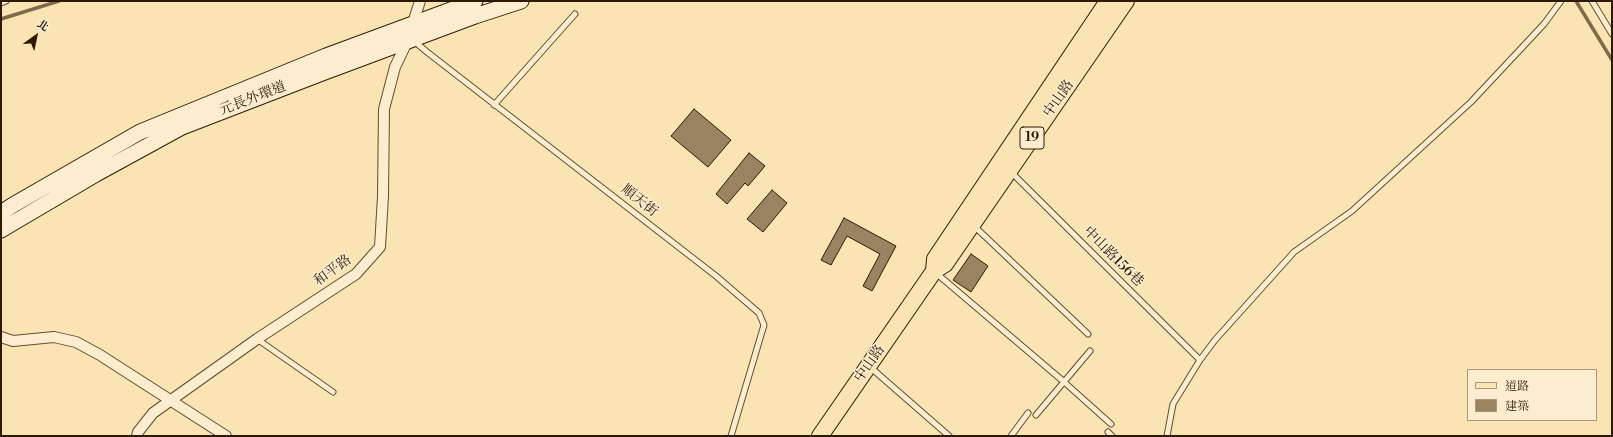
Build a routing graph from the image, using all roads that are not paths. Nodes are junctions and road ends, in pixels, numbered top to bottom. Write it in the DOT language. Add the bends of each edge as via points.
graph roads {
  1 [pos="6,1"];
  2 [pos="420,1"];
  3 [pos="475,1"];
  4 [pos="521,1"];
  5 [pos="1108,1"];
  6 [pos="1126,1"];
  7 [pos="1561,1"];
  8 [pos="1592,1"];
  9 [pos="1,3"];
  10 [pos="575,14"];
  11 [pos="411,24"];
  12 [pos="1612,34"];
  13 [pos="410,41"];
  14 [pos="494,105"];
  15 [pos="1010,170"];
  16 [pos="1,213"];
  17 [pos="972,224"];
  18 [pos="1,230"];
  19 [pos="934,271"];
  20 [pos="1088,334"];
  21 [pos="1,337"];
  22 [pos="257,339"];
  23 [pos="1090,351"];
  24 [pos="1200,360"];
  25 [pos="869,366"];
  26 [pos="1063,381"];
  27 [pos="333,392"];
  28 [pos="171,400"];
  29 [pos="1028,413"];
  30 [pos="1036,415"];
  31 [pos="1111,424"];
  32 [pos="137,436"];
  33 [pos="226,436"];
  34 [pos="731,436"];
  35 [pos="820,436"];
  36 [pos="949,436"];
  37 [pos="1010,436"];
  38 [pos="1167,436"];
  1 -- 9 [label="lane"];
  2 -- 11 [label="street, 和平路"];
  3 -- 11 [label="street, 元長外環道"];
  4 -- 13 [label="street, 元長外環道"];
  5 -- 19 [label="main road, 中山路 / 19" via="935,259"];
  6 -- 15 [label="main road, 中山路 / 19"];
  7 -- 24 [label="lane" via="1544,24 1471,102 1352,211 1294,252"];
  8 -- 12 [label="lane"];
  10 -- 14 [label="lane"];
  11 -- 13 [label="street, 和平路"];
  11 -- 16 [label="street, 元長外環道" via="140,132"];
  13 -- 14 [label="lane, 順天街"];
  13 -- 18 [label="street, 元長外環道" via="182,127"];
  13 -- 22 [label="street, 和平路" via="395,67 384,109 384,196 380,247 356,274"];
  14 -- 34 [label="lane, 順天街" via="716,276 759,313 764,325"];
  15 -- 17 [label="main road, 中山路 / 19"];
  15 -- 24 [label="lane, 中山路156巷"];
  17 -- 19 [label="main road, 中山路 / 19" via="945,264"];
  17 -- 20 [label="lane"];
  19 -- 25 [label="main road, 中山路 / 19"];
  19 -- 26 [label="lane"];
  21 -- 28 [label="street" via="13,341 54,337 76,342"];
  22 -- 27 [label="lane"];
  22 -- 28 [label="street, 和平路"];
  23 -- 26 [label="lane"];
  24 -- 38 [label="lane" via="1173,404"];
  25 -- 35 [label="main road, 中山路 / 19"];
  25 -- 36 [label="lane"];
  26 -- 30 [label="lane"];
  26 -- 31 [label="lane"];
  28 -- 32 [label="street, 和平路" via="153,412"];
  28 -- 33 [label="street"];
  29 -- 37 [label="lane"];
}
